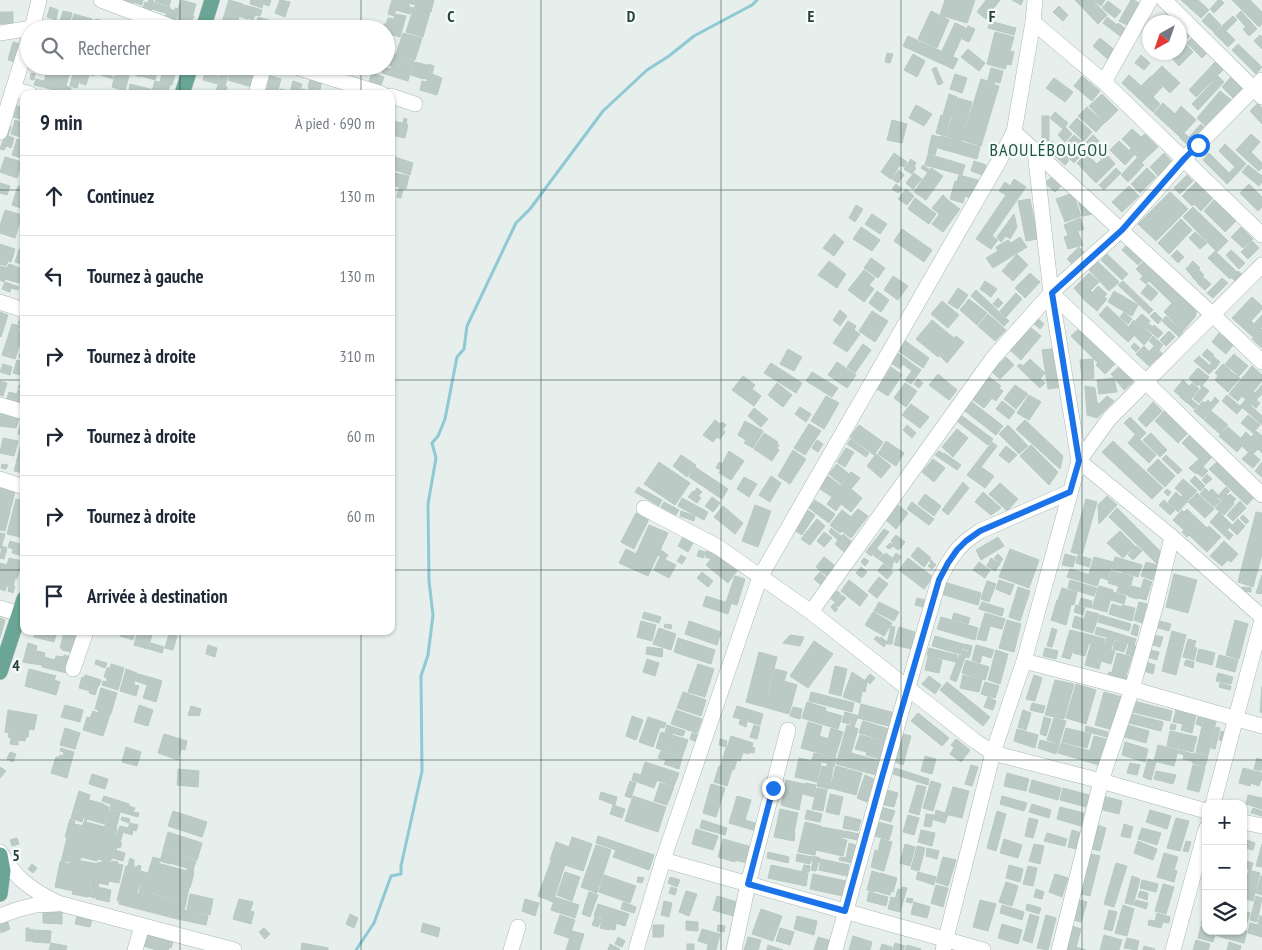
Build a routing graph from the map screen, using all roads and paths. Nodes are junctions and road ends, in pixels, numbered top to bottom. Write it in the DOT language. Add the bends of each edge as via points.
graph roads {
  1 [pos="39,0"];
  2 [pos="101,0"];
  3 [pos="212,0"];
  4 [pos="1035,0"];
  5 [pos="1150,0"];
  6 [pos="1164,0"];
  7 [pos="34,20"];
  8 [pos="153,20"];
  9 [pos="206,20"];
  10 [pos="1033,22"];
  11 [pos="20,30"];
  12 [pos="0,33"];
  13 [pos="20,66"];
  14 [pos="188,75"];
  15 [pos="261,75"];
  16 [pos="322,75"];
  17 [pos="1104,82"];
  18 [pos="13,88"];
  19 [pos="1259,89"];
  20 [pos="20,90"];
  21 [pos="183,90"];
  22 [pos="257,90"];
  23 [pos="369,90"];
  24 [pos="395,97"];
  25 [pos="415,104"];
  26 [pos="0,132"];
  27 [pos="1014,132"];
  28 [pos="1035,150"];
  29 [pos="1184,159"];
  30 [pos="1122,230"];
  31 [pos="1262,234"];
  32 [pos="1262,265"];
  33 [pos="1052,293"];
  34 [pos="0,302"];
  35 [pos="20,309"];
  36 [pos="1213,315"];
  37 [pos="1262,362"];
  38 [pos="1146,382"];
  39 [pos="0,405"];
  40 [pos="20,411"];
  41 [pos="1079,461"];
  42 [pos="0,479"];
  43 [pos="20,486"];
  44 [pos="1070,492"];
  45 [pos="1262,495"];
  46 [pos="644,508"];
  47 [pos="1172,537"];
  48 [pos="760,576"];
  49 [pos="0,608"];
  50 [pos="20,611"];
  51 [pos="811,612"];
  52 [pos="19,614"];
  53 [pos="1262,618"];
  54 [pos="85,635"];
  55 [pos="1024,662"];
  56 [pos="74,669"];
  57 [pos="0,672"];
  58 [pos="908,687"];
  59 [pos="1132,689"];
  60 [pos="1235,719"];
  61 [pos="1262,726"];
  62 [pos="788,730"];
  63 [pos="993,753"];
  64 [pos="1101,781"];
  65 [pos="1214,800"];
  66 [pos="1202,811"];
  67 [pos="1247,823"];
  68 [pos="1262,826"];
  69 [pos="1202,844"];
  70 [pos="0,853"];
  71 [pos="664,860"];
  72 [pos="748,884"];
  73 [pos="0,894"];
  74 [pos="58,903"];
  75 [pos="845,911"];
  76 [pos="0,916"];
  77 [pos="142,926"];
  78 [pos="518,927"];
  79 [pos="945,945"];
  80 [pos="135,950"];
  81 [pos="234,950"];
  82 [pos="511,950"];
  83 [pos="636,950"];
  84 [pos="734,950"];
  85 [pos="835,950"];
  86 [pos="983,950"];
  87 [pos="1059,950"];
  88 [pos="1173,950"];
  1 -- 7 [label="street"];
  2 -- 8 [label="street"];
  3 -- 9 [label="main road"];
  4 -- 10 [label="street"];
  5 -- 17 [label="street"];
  6 -- 19 [label="street"];
  10 -- 17 [label="street"];
  10 -- 27 [label="street"];
  11 -- 12 [label="street"];
  13 -- 18 [label="street"];
  14 -- 21 [label="main road"];
  15 -- 22 [label="street"];
  16 -- 23 [label="street"];
  17 -- 29 [label="street"];
  18 -- 20 [label="street"];
  18 -- 26 [label="street"];
  19 -- 29 [label="street"];
  24 -- 25 [label="street"];
  27 -- 28 [label="street"];
  27 -- 48 [label="street"];
  28 -- 30 [label="street"];
  28 -- 33 [label="street"];
  29 -- 30 [label="street"];
  29 -- 31 [label="street"];
  30 -- 33 [label="street"];
  30 -- 36 [label="street"];
  32 -- 36 [label="street"];
  33 -- 38 [label="street"];
  33 -- 41 [label="street"];
  33 -- 51 [label="street" via="993,358"];
  34 -- 35 [label="street"];
  36 -- 37 [label="street"];
  36 -- 38 [label="street"];
  38 -- 41 [label="street" via="1109,419"];
  38 -- 45 [label="street"];
  39 -- 40 [label="street"];
  41 -- 44 [label="street"];
  41 -- 47 [label="street"];
  42 -- 43 [label="street"];
  44 -- 55 [label="street"];
  44 -- 58 [label="street" via="980,531 957,550 939,580"];
  46 -- 48 [label="street" via="718,548"];
  47 -- 53 [label="street"];
  47 -- 59 [label="street"];
  48 -- 51 [label="street"];
  48 -- 71 [label="street"];
  49 -- 52 [label="street"];
  50 -- 52 [label="main road"];
  51 -- 58 [label="street"];
  52 -- 57 [label="main road"];
  53 -- 60 [label="street"];
  54 -- 56 [label="street"];
  55 -- 59 [label="street"];
  55 -- 63 [label="street"];
  58 -- 63 [label="street"];
  58 -- 75 [label="street"];
  59 -- 60 [label="street"];
  59 -- 64 [label="street"];
  60 -- 61 [label="street"];
  60 -- 65 [label="street"];
  62 -- 72 [label="street"];
  63 -- 64 [label="street"];
  63 -- 79 [label="street"];
  64 -- 66 [label="street"];
  64 -- 87 [label="street"];
  67 -- 68 [label="street"];
  69 -- 88 [label="street"];
  70 -- 73 [label="main road" via="3,871"];
  70 -- 74 [label="street" via="28,886"];
  71 -- 72 [label="street"];
  71 -- 83 [label="street"];
  72 -- 75 [label="street"];
  72 -- 84 [label="street"];
  74 -- 76 [label="street" via="36,905"];
  74 -- 77 [label="street"];
  75 -- 79 [label="street"];
  75 -- 85 [label="street"];
  77 -- 80 [label="street"];
  77 -- 81 [label="street"];
  78 -- 82 [label="street"];
  79 -- 86 [label="street"];
}
